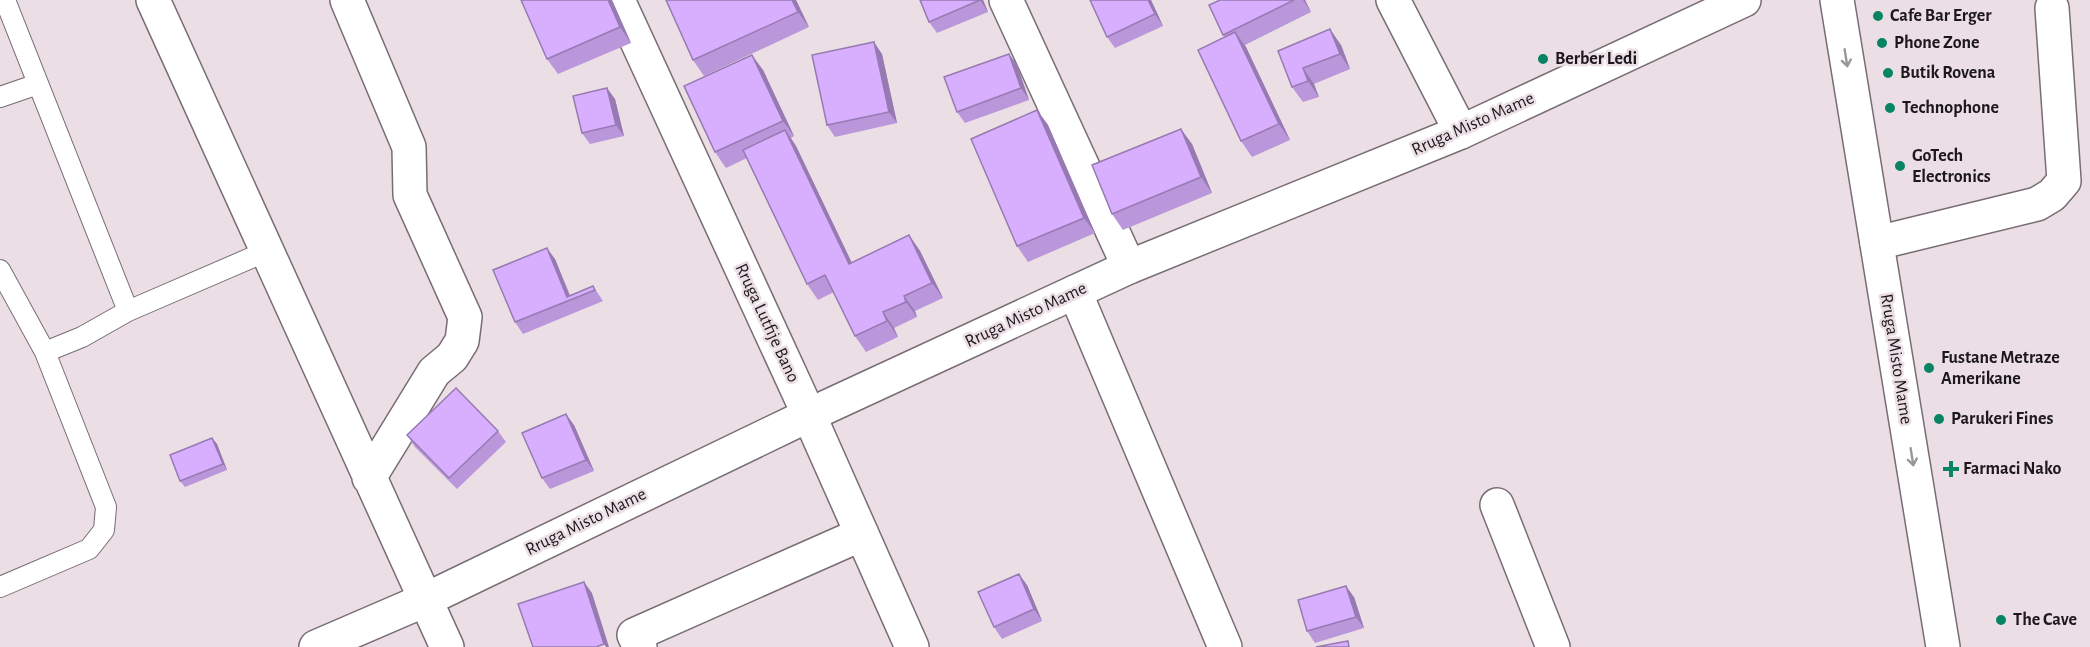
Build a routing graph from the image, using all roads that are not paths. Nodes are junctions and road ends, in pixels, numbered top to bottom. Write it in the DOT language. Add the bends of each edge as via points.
graph roads {
  1 [pos="5,0"];
  2 [pos="153,0"];
  3 [pos="347,0"];
  4 [pos="618,0"];
  5 [pos="1006,0"];
  6 [pos="1394,0"];
  7 [pos="1744,0"];
  8 [pos="1837,0"];
  9 [pos="2052,8"];
  10 [pos="38,84"];
  11 [pos="0,97"];
  12 [pos="1461,132"];
  13 [pos="1877,243"];
  14 [pos="267,251"];
  15 [pos="1129,267"];
  16 [pos="0,270"];
  17 [pos="1075,292"];
  18 [pos="128,311"];
  19 [pos="45,352"];
  20 [pos="809,415"];
  21 [pos="369,478"];
  22 [pos="1497,505"];
  23 [pos="862,534"];
  24 [pos="0,587"];
  25 [pos="425,600"];
  26 [pos="316,647"];
  27 [pos="447,647"];
  28 [pos="640,647"];
  29 [pos="912,647"];
  30 [pos="1226,647"];
  31 [pos="1553,647"];
  32 [pos="1943,647"];
  1 -- 10 [label="lane"];
  2 -- 14 [label="street"];
  3 -- 21 [label="street" via="409,147 410,195 465,317 462,341 452,357 434,372"];
  4 -- 20 [label="street, Rruga Lutfije Bano"];
  5 -- 15 [label="street"];
  6 -- 12 [label="street"];
  7 -- 12 [label="street, Rruga Misto Mame"];
  8 -- 13 [label="street, Rruga Misto Mame, one-way"];
  9 -- 13 [label="street" via="2064,181 2037,204"];
  10 -- 11 [label="lane"];
  10 -- 18 [label="lane"];
  12 -- 15 [label="street, Rruga Misto Mame"];
  13 -- 32 [label="street, Rruga Misto Mame, one-way"];
  14 -- 18 [label="lane"];
  14 -- 21 [label="street"];
  15 -- 17 [label="street, Rruga Misto Mame"];
  16 -- 19 [label="lane"];
  17 -- 20 [label="street, Rruga Misto Mame"];
  17 -- 30 [label="street"];
  18 -- 19 [label="lane"];
  19 -- 24 [label="lane" via="106,507 104,530 88,549"];
  20 -- 23 [label="street, Rruga Lutfije Bano"];
  20 -- 25 [label="street, Rruga Misto Mame"];
  21 -- 25 [label="street"];
  22 -- 31 [label="street"];
  23 -- 28 [label="street" via="634,635"];
  23 -- 29 [label="street, Rruga Lutfije Bano"];
  25 -- 26 [label="street, Rruga Misto Mame"];
  25 -- 27 [label="street"];
}
